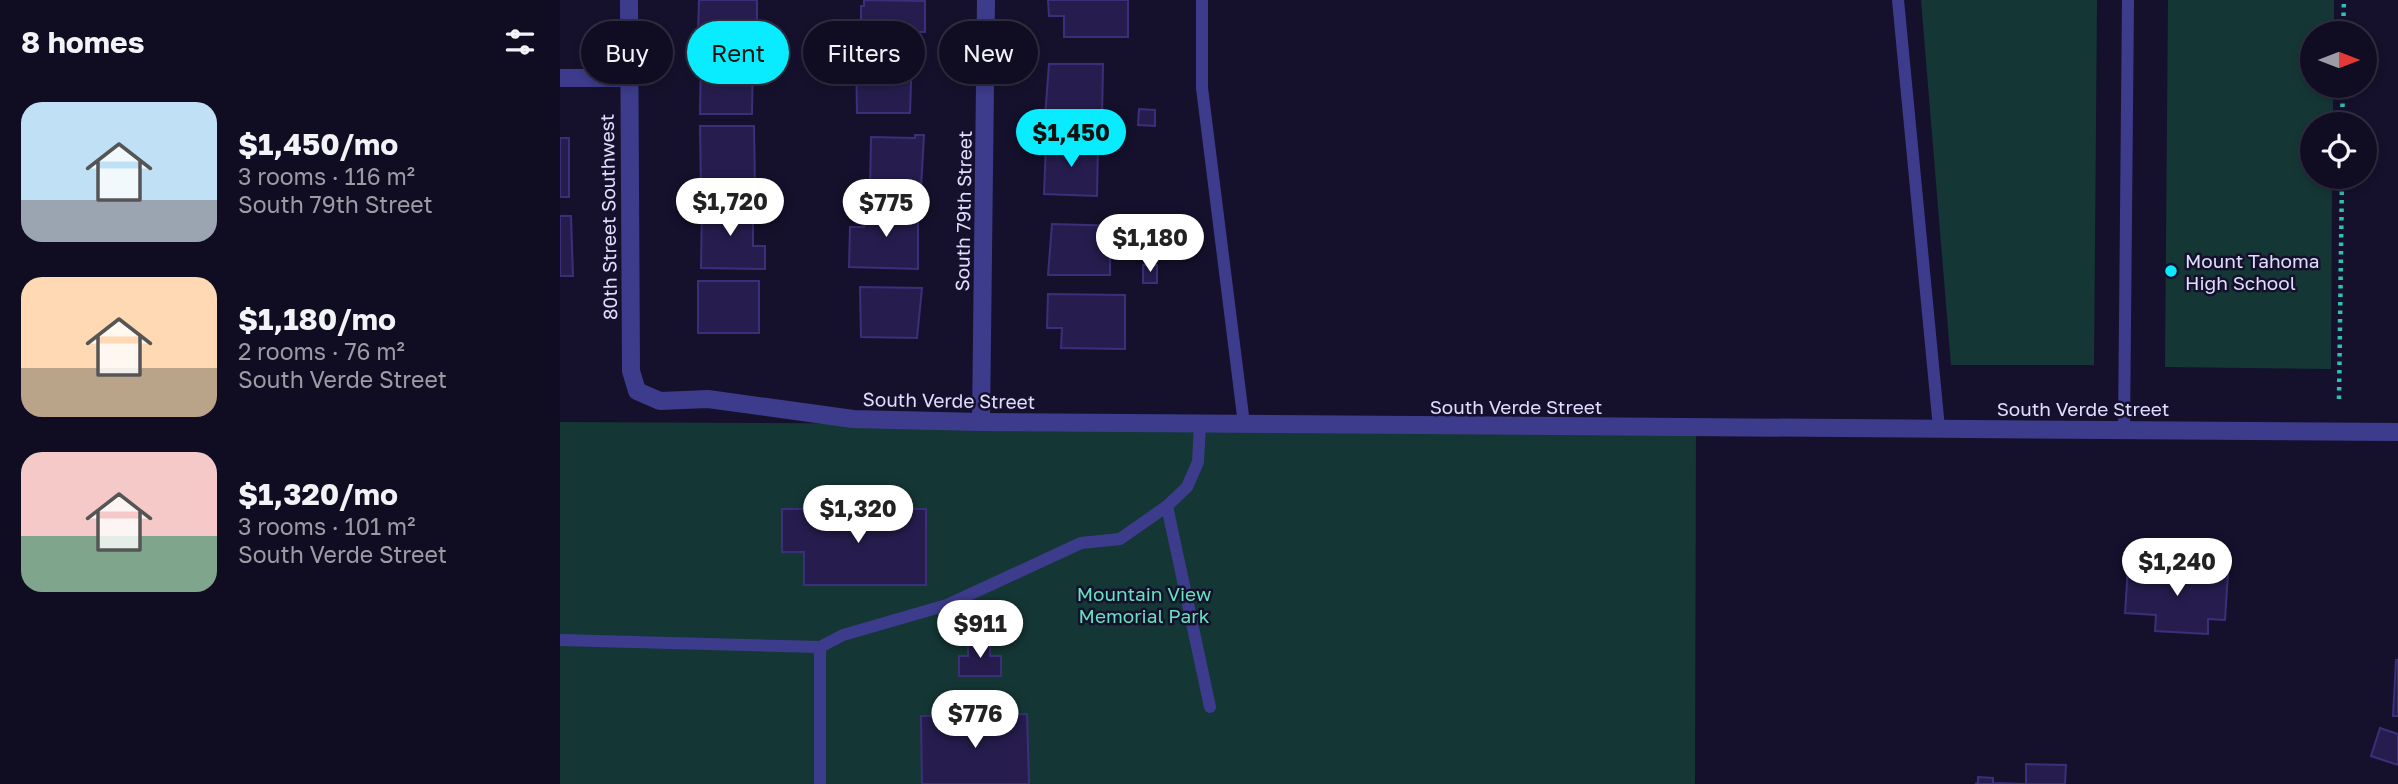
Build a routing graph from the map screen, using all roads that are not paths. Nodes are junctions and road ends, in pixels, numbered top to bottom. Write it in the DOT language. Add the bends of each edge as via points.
graph roads {
  1 [pos="629,0"];
  2 [pos="986,0"];
  3 [pos="1202,0"];
  4 [pos="1898,0"];
  5 [pos="2128,0"];
  6 [pos="629,21"];
  7 [pos="560,78"];
  8 [pos="581,78"];
  9 [pos="628,84"];
  10 [pos="637,391"];
  11 [pos="981,422"];
  12 [pos="1200,424"];
  13 [pos="1244,425"];
  14 [pos="1939,428"];
  15 [pos="2124,430"];
  16 [pos="2398,432"];
  17 [pos="1167,506"];
  18 [pos="560,640"];
  19 [pos="820,648"];
  20 [pos="1210,707"];
  21 [pos="820,784"];
  1 -- 6 [label="street, 80th Street Southwest"];
  2 -- 11 [label="street, South 79th Street"];
  3 -- 13 [label="lane" via="1202,88"];
  4 -- 14 [label="lane"];
  5 -- 15 [label="lane"];
  7 -- 8 [label="street"];
  9 -- 10 [label="street, 80th Street Southwest" via="631,371"];
  10 -- 11 [label="street, South Verde Street" via="660,401 708,399 853,419"];
  11 -- 12 [label="street, South Verde Street"];
  12 -- 13 [label="street, South Verde Street"];
  12 -- 17 [label="lane" via="1198,462 1187,486"];
  13 -- 14 [label="street, South Verde Street"];
  14 -- 15 [label="street, South Verde Street"];
  15 -- 16 [label="street, South Verde Street"];
  17 -- 19 [label="lane" via="1120,539 1081,543 947,605 843,635"];
  17 -- 20 [label="lane"];
  18 -- 19 [label="lane"];
  19 -- 21 [label="lane"];
}
